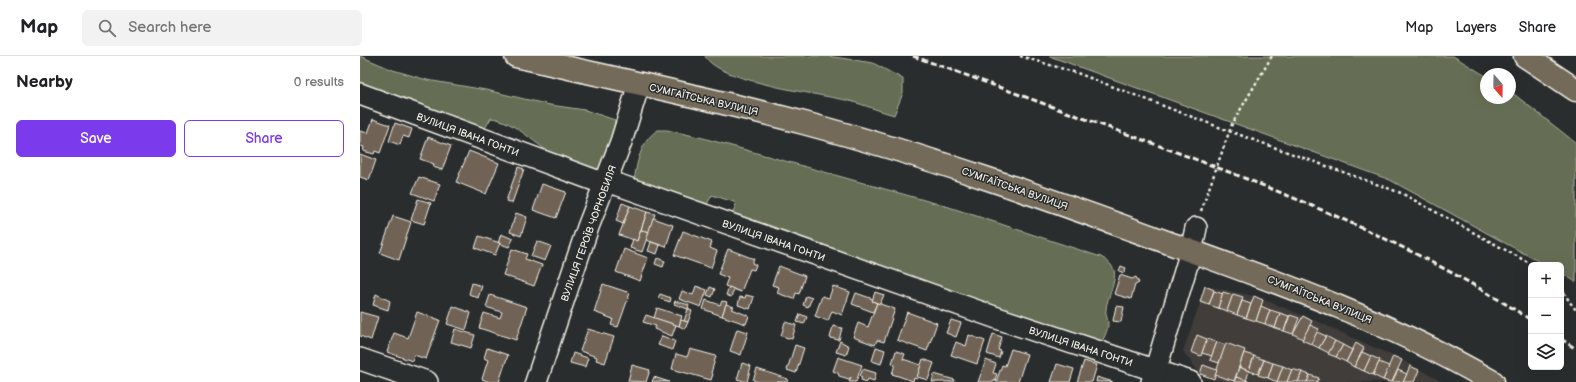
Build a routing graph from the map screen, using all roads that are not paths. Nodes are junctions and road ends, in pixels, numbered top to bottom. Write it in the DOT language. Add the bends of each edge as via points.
graph roads {
  1 [pos="516,56"];
  2 [pos="1525,56"];
  3 [pos="639,84"];
  4 [pos="1576,90"];
  5 [pos="360,94"];
  6 [pos="606,183"];
  7 [pos="1196,228"];
  8 [pos="1191,251"];
  9 [pos="360,359"];
  10 [pos="1154,376"];
  11 [pos="427,382"];
  12 [pos="536,382"];
  13 [pos="1190,382"];
  14 [pos="1493,382"];
  1 -- 3 [label="main road, СУМГАЇТСЬКА ВУЛИЦЯ"];
  2 -- 4 [label="main road"];
  3 -- 6 [label="street, ВУЛИЦЯ ГЕРОЇВ ЧОРНОБИЛЯ"];
  3 -- 8 [label="main road, СУМГАЇТСЬКА ВУЛИЦЯ" via="804,123 884,146 977,175"];
  5 -- 6 [label="street, ВУЛИЦЯ ІВАНА ГОНТИ"];
  6 -- 10 [label="street, ВУЛИЦЯ ІВАНА ГОНТИ" via="619,185 1000,319"];
  6 -- 12 [label="street, ВУЛИЦЯ ГЕРОЇВ ЧОРНОБИЛЯ" via="576,261"];
  7 -- 8 [label="street"];
  8 -- 10 [label="street"];
  8 -- 14 [label="main road, СУМГАЇТСЬКА ВУЛИЦЯ" via="1348,309 1412,338"];
  9 -- 11 [label="street"];
  10 -- 13 [label="street, ВУЛИЦЯ ІВАНА ГОНТИ"];
}
